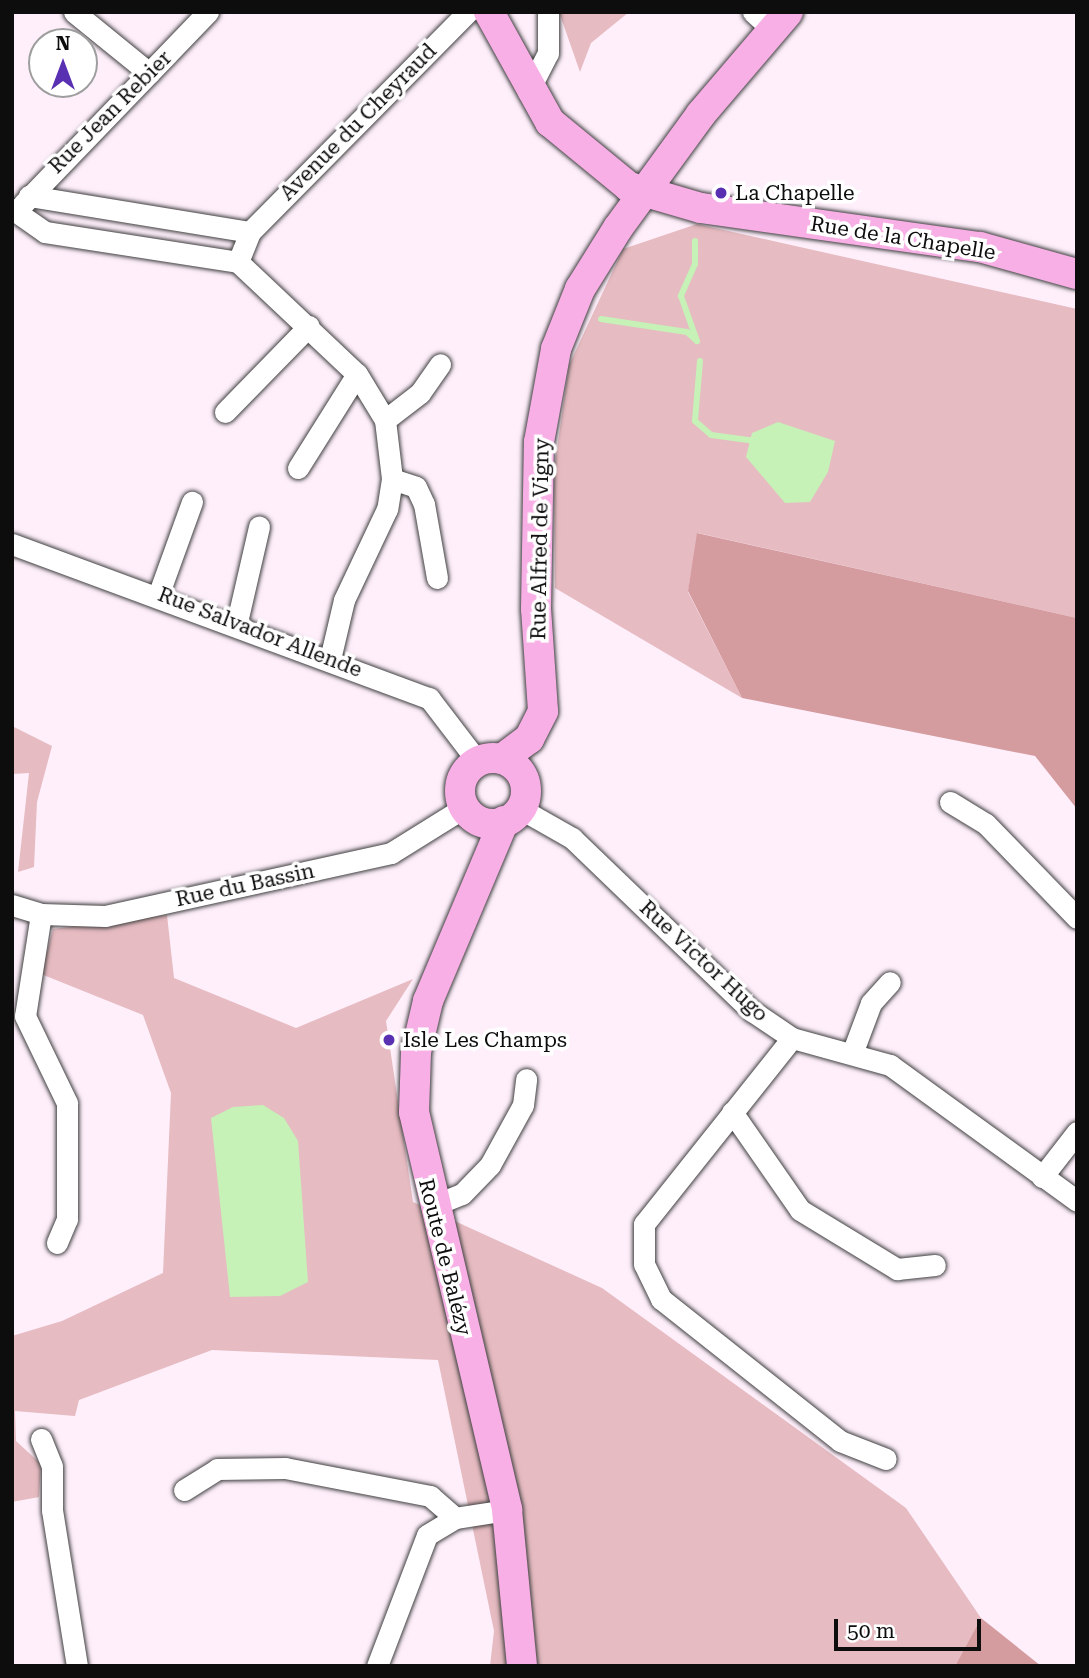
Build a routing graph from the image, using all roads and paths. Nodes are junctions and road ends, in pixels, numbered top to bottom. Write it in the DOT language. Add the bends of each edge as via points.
graph roads {
  1 [pos="74,12"];
  2 [pos="208,12"];
  3 [pos="468,12"];
  4 [pos="489,12"];
  5 [pos="548,12"];
  6 [pos="771,18"];
  7 [pos="149,73"];
  8 [pos="528,92"];
  9 [pos="645,193"];
  10 [pos="19,206"];
  11 [pos="250,232"];
  12 [pos="237,262"];
  13 [pos="1077,274"];
  14 [pos="309,326"];
  15 [pos="440,364"];
  16 [pos="357,374"];
  17 [pos="225,412"];
  18 [pos="385,420"];
  19 [pos="298,468"];
  20 [pos="392,479"];
  21 [pos="192,502"];
  22 [pos="259,527"];
  23 [pos="12,544"];
  24 [pos="437,578"];
  25 [pos="159,593"];
  26 [pos="237,622"];
  27 [pos="330,659"];
  28 [pos="529,739"];
  29 [pos="490,760"];
  30 [pos="524,779"];
  31 [pos="950,802"];
  32 [pos="493,815"];
  33 [pos="12,905"];
  34 [pos="41,914"];
  35 [pos="1077,918"];
  36 [pos="890,982"];
  37 [pos="792,1038"];
  38 [pos="853,1051"];
  39 [pos="526,1079"];
  40 [pos="732,1112"];
  41 [pos="1077,1132"];
  42 [pos="1042,1177"];
  43 [pos="1077,1201"];
  44 [pos="432,1206"];
  45 [pos="57,1243"];
  46 [pos="935,1265"];
  47 [pos="41,1439"];
  48 [pos="886,1459"];
  49 [pos="184,1490"];
  50 [pos="507,1510"];
  51 [pos="455,1518"];
  52 [pos="77,1666"];
  53 [pos="377,1666"];
  54 [pos="522,1666"];
  1 -- 7 [label="street"];
  2 -- 7 [label="street, Rue Jean Rebier"];
  3 -- 11 [label="street, Avenue du Cheyraud"];
  4 -- 8 [label="street, Rue de la Chapelle"];
  5 -- 8 [label="street" via="548,53"];
  6 -- 9 [label="street, Rue Alfred de Vigny"];
  7 -- 10 [label="street, Rue Jean Rebier"];
  8 -- 9 [label="street, Rue de la Chapelle" via="573,147"];
  9 -- 13 [label="street, Rue de la Chapelle" via="701,208 980,247"];
  9 -- 28 [label="street, Rue Alfred de Vigny" via="580,289 556,349 539,442 536,609 542,711"];
  10 -- 11 [label="street"];
  10 -- 12 [label="street" via="45,232"];
  11 -- 12 [label="street, Avenue du Cheyraud"];
  12 -- 14 [label="street"];
  14 -- 16 [label="street"];
  14 -- 17 [label="street"];
  15 -- 18 [label="street" via="420,393"];
  16 -- 18 [label="street"];
  16 -- 19 [label="street"];
  18 -- 20 [label="street"];
  20 -- 24 [label="street" via="416,487 424,504"];
  20 -- 27 [label="street" via="387,509 344,600"];
  21 -- 25 [label="street"];
  22 -- 26 [label="street"];
  23 -- 25 [label="street, Rue Salvador Allende"];
  25 -- 26 [label="street, Rue Salvador Allende"];
  26 -- 27 [label="street, Rue Salvador Allende"];
  27 -- 29 [label="street, Rue Salvador Allende" via="429,698"];
  28 -- 29 [label="street"];
  28 -- 30 [label="street, Rue Alfred de Vigny"];
  29 -- 30 [label="street"];
  29 -- 32 [label="street" via="464,777"];
  30 -- 32 [label="street, Rue Alfred de Vigny"];
  31 -- 35 [label="street" via="986,824"];
  32 -- 34 [label="street, Rue du Bassin" via="391,853 104,916"];
  32 -- 37 [label="street, Rue Victor Hugo" via="572,838 752,1011"];
  32 -- 44 [label="street, Route de Balézy" via="487,857 428,1000 416,1052 414,1112"];
  33 -- 34 [label="street, Rue du Bassin"];
  34 -- 45 [label="street" via="25,1016 67,1103 67,1219"];
  36 -- 38 [label="street" via="871,1003"];
  37 -- 38 [label="street, Rue Victor Hugo"];
  37 -- 40 [label="street"];
  38 -- 42 [label="street, Rue Victor Hugo" via="890,1065"];
  39 -- 44 [label="street" via="523,1105 489,1164 462,1194"];
  40 -- 46 [label="street" via="800,1210 897,1269"];
  40 -- 48 [label="street" via="645,1224 645,1264 661,1299 840,1441"];
  41 -- 42 [label="street"];
  42 -- 43 [label="street, Rue Victor Hugo"];
  44 -- 50 [label="street, Route de Balézy"];
  47 -- 52 [label="street" via="52,1466 52,1510"];
  49 -- 51 [label="street" via="217,1469 285,1468 430,1496"];
  50 -- 51 [label="street"];
  50 -- 54 [label="street, Route de Balézy"];
  51 -- 53 [label="street" via="427,1535"];
}
